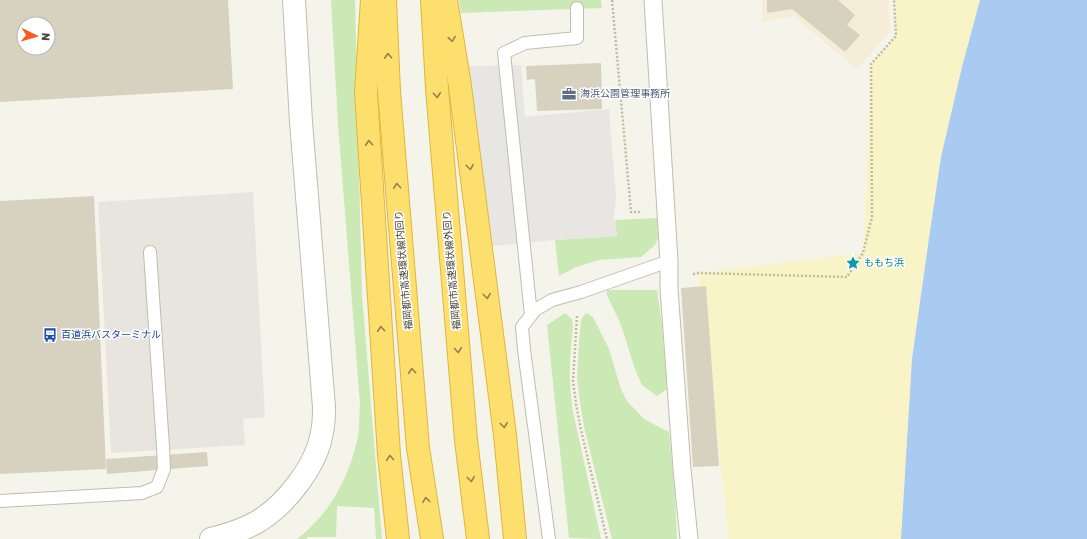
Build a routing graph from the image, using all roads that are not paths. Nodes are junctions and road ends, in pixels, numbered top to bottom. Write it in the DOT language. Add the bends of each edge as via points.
graph roads {
  1 [pos="294,0"];
  2 [pos="372,0"];
  3 [pos="385,0"];
  4 [pos="432,0"];
  5 [pos="446,0"];
  6 [pos="653,0"];
  7 [pos="576,8"];
  8 [pos="150,252"];
  9 [pos="669,261"];
  10 [pos="531,315"];
  11 [pos="0,501"];
  12 [pos="211,539"];
  13 [pos="398,539"];
  14 [pos="432,539"];
  15 [pos="478,539"];
  16 [pos="516,539"];
  17 [pos="549,539"];
  18 [pos="689,539"];
  1 -- 12 [label="street" via="324,407 322,433 313,461 297,485 277,507 258,522 234,533"];
  13 -- 2 [label="highway, one-way" via="389,455 366,93"];
  14 -- 3 [label="highway, 福岡都市高速環状線内回り, one-way" via="418,448 390,99"];
  4 -- 15 [label="highway, 福岡都市高速環状線外回り, one-way" via="466,440"];
  5 -- 16 [label="highway, one-way" via="461,94"];
  6 -- 9 [label="street"];
  7 -- 10 [label="lane" via="577,38 525,43 504,52"];
  8 -- 11 [label="lane" via="164,469 157,488 142,492"];
  9 -- 10 [label="lane" via="552,300"];
  9 -- 18 [label="street" via="668,278"];
  10 -- 17 [label="lane" via="522,327"];
}
